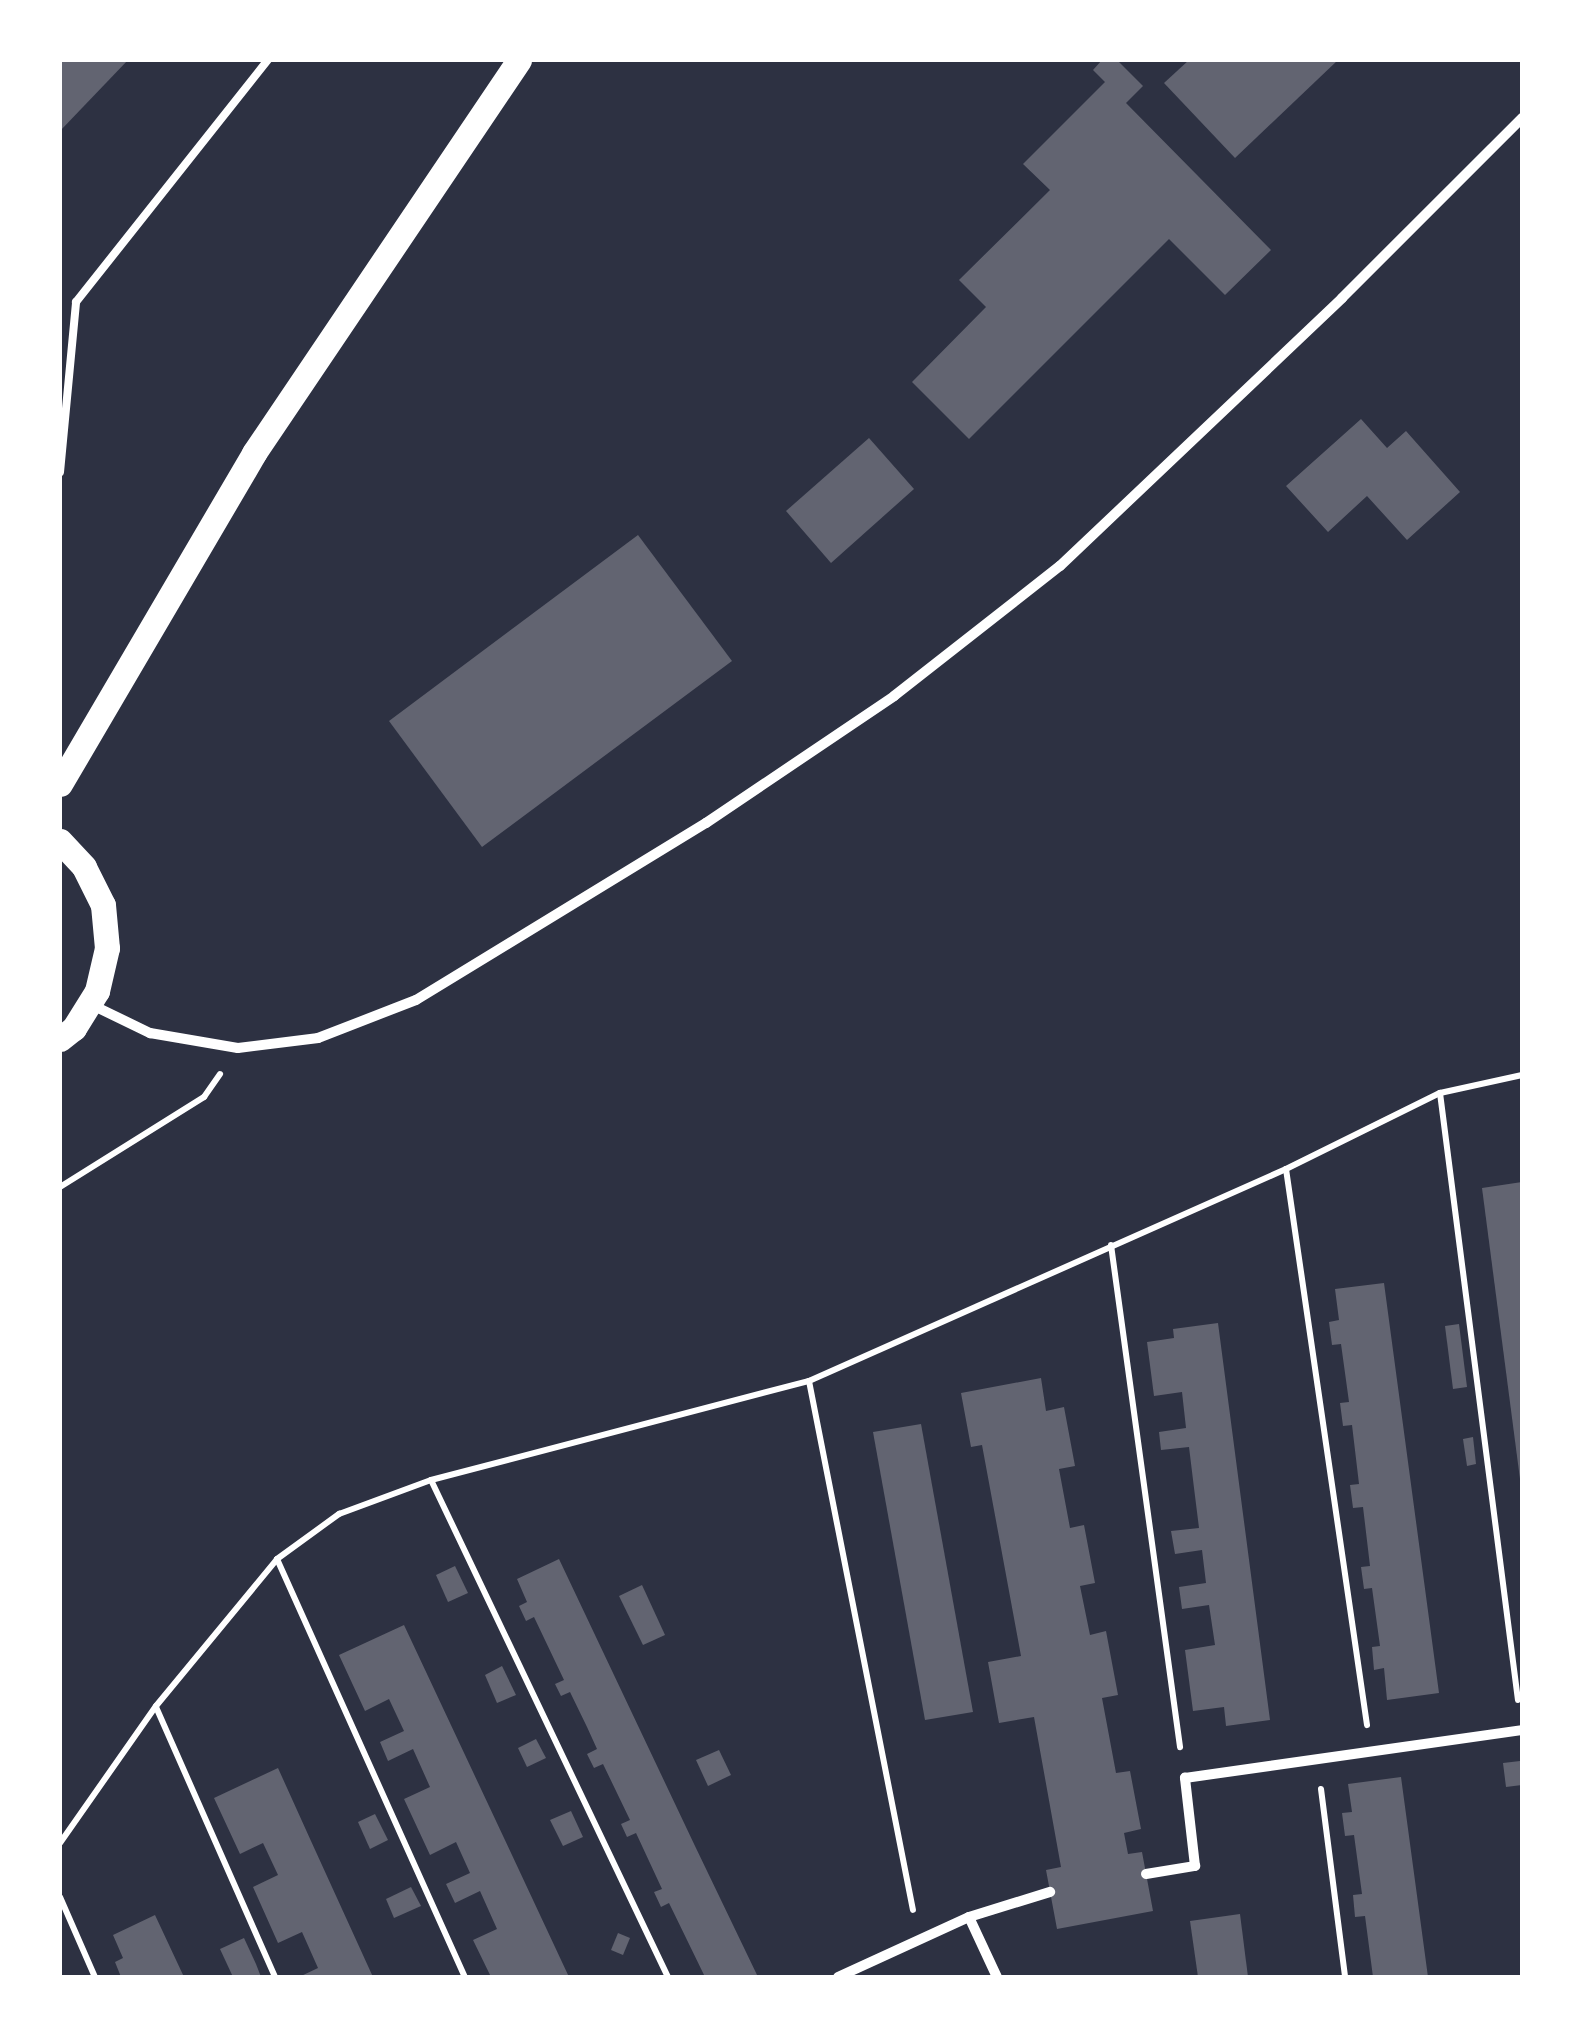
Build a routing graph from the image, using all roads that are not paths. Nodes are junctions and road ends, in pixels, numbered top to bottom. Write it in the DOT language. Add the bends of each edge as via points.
graph roads {
  1 [pos="268,60"];
  2 [pos="520,60"];
  3 [pos="1522,118"];
  4 [pos="60,472"];
  5 [pos="60,784"];
  6 [pos="60,841"];
  7 [pos="89,1004"];
  8 [pos="60,1039"];
  9 [pos="1522,1730"];
  10 [pos="1146,1874"];
  11 [pos="1050,1892"];
  12 [pos="969,1917"];
  13 [pos="838,1977"];
  14 [pos="997,1977"];
  1 -- 4 [label="lane" via="76,302"];
  2 -- 5 [label="main road" via="254,453"];
  3 -- 7 [label="street" via="1060,566 894,696 706,823 416,1000 318,1038 238,1048 150,1033"];
  6 -- 7 [label="main road" via="84,866 103,905 107,948"];
  7 -- 8 [label="main road"];
  9 -- 10 [label="street" via="1184,1778 1195,1866"];
  11 -- 12 [label="street"];
  12 -- 13 [label="street"];
  12 -- 14 [label="street"];
}
